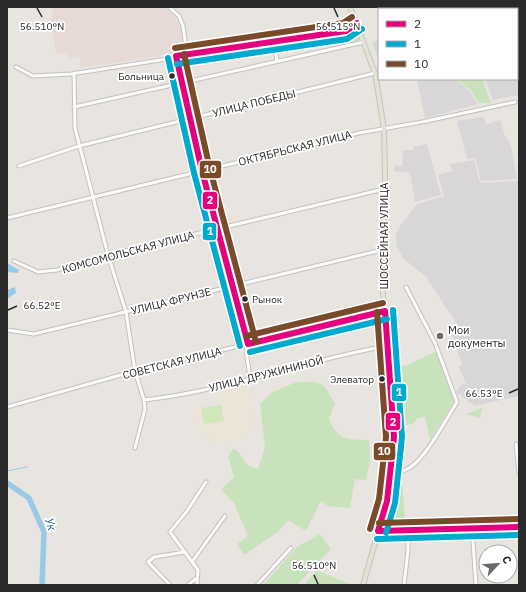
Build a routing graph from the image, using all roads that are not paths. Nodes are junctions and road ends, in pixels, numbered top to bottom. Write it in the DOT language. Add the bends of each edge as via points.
graph roads {
  1 [pos="170,7"];
  2 [pos="350,7"];
  3 [pos="357,23"];
  4 [pos="274,41"];
  5 [pos="364,42"];
  6 [pos="187,54"];
  7 [pos="176,56"];
  8 [pos="277,61"];
  9 [pos="16,67"];
  10 [pos="74,73"];
  11 [pos="375,73"];
  12 [pos="180,83"];
  13 [pos="515,102"];
  14 [pos="74,107"];
  15 [pos="189,119"];
  16 [pos="384,129"];
  17 [pos="79,146"];
  18 [pos="19,166"];
  19 [pos="202,171"];
  20 [pos="384,189"];
  21 [pos="93,198"];
  22 [pos="7,218"];
  23 [pos="217,229"];
  24 [pos="382,250"];
  25 [pos="108,255"];
  26 [pos="14,261"];
  27 [pos="232,286"];
  28 [pos="406,288"];
  29 [pos="385,311"];
  30 [pos="126,312"];
  31 [pos="7,330"];
  32 [pos="248,344"];
  33 [pos="387,346"];
  34 [pos="135,371"];
  35 [pos="250,378"];
  36 [pos="144,400"];
  37 [pos="7,407"];
  38 [pos="516,444"];
  39 [pos="135,448"];
  40 [pos="391,472"];
  41 [pos="519,473"];
  42 [pos="206,482"];
  43 [pos="225,516"];
  44 [pos="519,527"];
  45 [pos="472,528"];
  46 [pos="378,531"];
  47 [pos="408,531"];
  48 [pos="291,548"];
  49 [pos="185,552"];
  50 [pos="192,562"];
  51 [pos="197,578"];
  52 [pos="170,585"];
  53 [pos="188,585"];
  54 [pos="197,585"];
  55 [pos="257,585"];
  56 [pos="363,585"];
  57 [pos="404,585"];
  58 [pos="476,585"];
  1 -- 6 [label="street" via="179,16 183,26"];
  2 -- 3 [label="main road, ШОССЕЙНАЯ УЛИЦА"];
  3 -- 4 [label="street" via="346,31"];
  3 -- 5 [label="main road, ШОССЕЙНАЯ УЛИЦА"];
  4 -- 6 [label="street"];
  4 -- 8 [label="street"];
  5 -- 8 [label="street"];
  5 -- 11 [label="main road, ШОССЕЙНАЯ УЛИЦА"];
  6 -- 7 [label="street"];
  7 -- 10 [label="street"];
  7 -- 12 [label="street"];
  8 -- 12 [label="street"];
  9 -- 10 [label="street" via="33,76"];
  10 -- 14 [label="street"];
  11 -- 15 [label="street, УЛИЦА ПОБЕДЫ"];
  11 -- 16 [label="main road, ШОССЕЙНАЯ УЛИЦА"];
  12 -- 14 [label="street"];
  12 -- 15 [label="street"];
  13 -- 16 [label="street, ОКТЯБРЬСКАЯ УЛИЦА"];
  14 -- 17 [label="street"];
  15 -- 17 [label="street, УЛИЦА ПОБЕДЫ"];
  15 -- 19 [label="street"];
  16 -- 19 [label="street, ОКТЯБРЬСКАЯ УЛИЦА"];
  16 -- 20 [label="main road, ШОССЕЙНАЯ УЛИЦА"];
  17 -- 18 [label="street, УЛИЦА ПОБЕДЫ"];
  17 -- 21 [label="street"];
  19 -- 21 [label="street, ОКТЯБРЬСКАЯ УЛИЦА"];
  19 -- 23 [label="street"];
  20 -- 23 [label="street, КОМСОМОЛЬСКАЯ УЛИЦА"];
  20 -- 24 [label="main road, ШОССЕЙНАЯ УЛИЦА"];
  21 -- 22 [label="street, ОКТЯБРЬСКАЯ УЛИЦА"];
  21 -- 25 [label="street"];
  23 -- 25 [label="street, КОМСОМОЛЬСКАЯ УЛИЦА"];
  23 -- 27 [label="street"];
  24 -- 27 [label="street, УЛИЦА ФРУНЗЕ"];
  24 -- 29 [label="main road, ШОССЕЙНАЯ УЛИЦА"];
  25 -- 26 [label="street, КОМСОМОЛЬСКАЯ УЛИЦА" via="57,270 38,272"];
  25 -- 30 [label="street"];
  27 -- 30 [label="street, УЛИЦА ФРУНЗЕ"];
  27 -- 32 [label="street"];
  28 -- 40 [label="street" via="435,343 457,402 417,461 402,472"];
  29 -- 32 [label="street, СОВЕТСКАЯ УЛИЦА"];
  29 -- 33 [label="main road, ШОССЕЙНАЯ УЛИЦА"];
  30 -- 31 [label="street, УЛИЦА ФРУНЗЕ" via="34,334"];
  30 -- 34 [label="street"];
  32 -- 34 [label="street, СОВЕТСКАЯ УЛИЦА"];
  32 -- 35 [label="street" via="246,350"];
  33 -- 35 [label="street, УЛИЦА ДРУЖИНИНОЙ"];
  33 -- 40 [label="main road, ШОССЕЙНАЯ УЛИЦА" via="394,437"];
  34 -- 36 [label="street"];
  34 -- 37 [label="street, СОВЕТСКАЯ УЛИЦА"];
  35 -- 36 [label="street, УЛИЦА ДРУЖИНИНОЙ" via="166,398"];
  36 -- 39 [label="street"];
  38 -- 41 [label="street"];
  40 -- 46 [label="main road, ШОССЕЙНАЯ УЛИЦА" via="387,501"];
  42 -- 49 [label="street" via="170,532"];
  43 -- 50 [label="street"];
  44 -- 45 [label="street"];
  45 -- 47 [label="street"];
  45 -- 58 [label="street"];
  46 -- 47 [label="street"];
  46 -- 56 [label="main road, ШОССЕЙНАЯ УЛИЦА"];
  47 -- 57 [label="street"];
  48 -- 55 [label="street"];
  49 -- 50 [label="street"];
  49 -- 52 [label="street" via="154,557 148,562"];
  50 -- 51 [label="street" via="198,570"];
  51 -- 53 [label="street"];
  51 -- 54 [label="street"];
}
